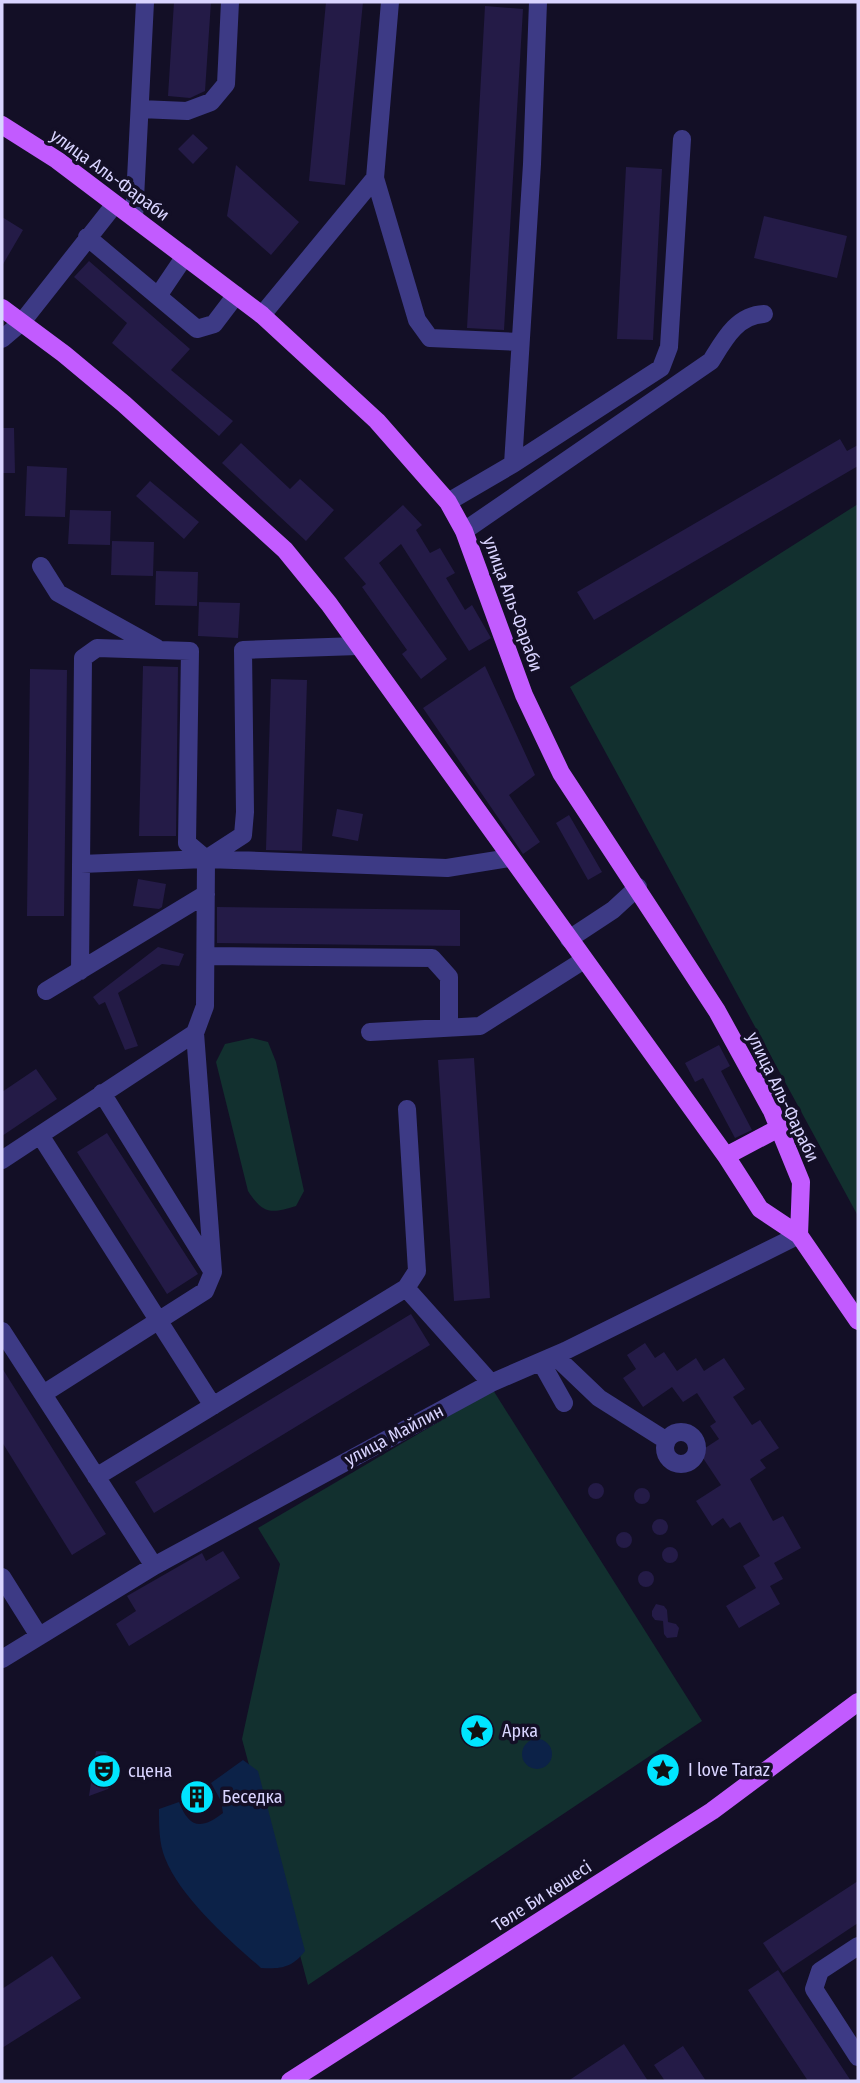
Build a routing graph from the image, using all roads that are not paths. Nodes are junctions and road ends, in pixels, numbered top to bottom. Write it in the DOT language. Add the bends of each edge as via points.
graph roads {
  1 [pos="145,2"];
  2 [pos="230,2"];
  3 [pos="390,2"];
  4 [pos="537,2"];
  5 [pos="140,109"];
  6 [pos="2,124"];
  7 [pos="682,139"];
  8 [pos="375,178"];
  9 [pos="115,204"];
  10 [pos="134,218"];
  11 [pos="87,237"];
  12 [pos="185,256"];
  13 [pos="236,295"];
  14 [pos="158,296"];
  15 [pos="2,309"];
  16 [pos="764,314"];
  17 [pos="262,315"];
  18 [pos="22,322"];
  19 [pos="2,339"];
  20 [pos="520,342"];
  21 [pos="513,464"];
  22 [pos="447,502"];
  23 [pos="464,531"];
  24 [pos="41,566"];
  25 [pos="358,646"];
  26 [pos="160,650"];
  27 [pos="510,858"];
  28 [pos="206,859"];
  29 [pos="81,864"];
  30 [pos="638,887"];
  31 [pos="206,894"];
  32 [pos="569,939"];
  33 [pos="206,956"];
  34 [pos="584,960"];
  35 [pos="80,971"];
  36 [pos="46,991"];
  37 [pos="449,1028"];
  38 [pos="370,1032"];
  39 [pos="195,1033"];
  40 [pos="102,1093"];
  41 [pos="407,1109"];
  42 [pos="779,1128"];
  43 [pos="40,1135"];
  44 [pos="726,1156"];
  45 [pos="2,1160"];
  46 [pos="799,1235"];
  47 [pos="213,1272"];
  48 [pos="406,1288"];
  49 [pos="158,1321"];
  50 [pos="858,1321"];
  51 [pos="2,1331"];
  52 [pos="548,1359"];
  53 [pos="491,1383"];
  54 [pos="43,1394"];
  55 [pos="564,1403"];
  56 [pos="213,1406"];
  57 [pos="667,1441"];
  58 [pos="96,1477"];
  59 [pos="154,1566"];
  60 [pos="2,1577"];
  61 [pos="39,1636"];
  62 [pos="2,1659"];
  63 [pos="858,1690"];
  64 [pos="858,1702"];
  65 [pos="858,1712"];
  66 [pos="810,1737"];
  67 [pos="858,1946"];
  68 [pos="858,2057"];
  69 [pos="290,2081"];
  1 -- 5 [label="street"];
  2 -- 5 [label="street" via="226,84 211,102 187,111"];
  3 -- 8 [label="street"];
  4 -- 20 [label="street"];
  5 -- 10 [label="street"];
  6 -- 9 [label="main road, улица Аль-Фараби"];
  7 -- 21 [label="street" via="669,347 661,368"];
  8 -- 17 [label="street"];
  8 -- 20 [label="street" via="417,320 430,338"];
  9 -- 10 [label="main road, улица Аль-Фараби"];
  9 -- 11 [label="street"];
  10 -- 12 [label="main road, улица Аль-Фараби"];
  11 -- 14 [label="street"];
  11 -- 18 [label="street"];
  12 -- 13 [label="main road, улица Аль-Фараби"];
  12 -- 14 [label="street"];
  13 -- 14 [label="street" via="214,324 197,329"];
  13 -- 17 [label="main road, улица Аль-Фараби"];
  15 -- 18 [label="main road"];
  16 -- 23 [label="street" via="751,315 727,334 711,361"];
  17 -- 22 [label="main road, улица Аль-Фараби" via="377,421"];
  18 -- 19 [label="street"];
  18 -- 25 [label="main road" via="124,404 285,551"];
  20 -- 21 [label="street"];
  21 -- 22 [label="street"];
  22 -- 23 [label="main road, улица Аль-Фараби"];
  23 -- 30 [label="main road, улица Аль-Фараби" via="523,695 561,773"];
  24 -- 26 [label="street" via="58,593"];
  25 -- 27 [label="main road"];
  25 -- 28 [label="street" via="243,650 243,835"];
  26 -- 28 [label="street" via="190,651 187,843"];
  26 -- 29 [label="street" via="97,648 82,659"];
  27 -- 28 [label="street" via="447,868"];
  27 -- 32 [label="main road"];
  28 -- 29 [label="street"];
  28 -- 31 [label="street"];
  29 -- 35 [label="street"];
  30 -- 32 [label="street"];
  30 -- 42 [label="main road, улица Аль-Фараби" via="718,1011"];
  31 -- 33 [label="street"];
  31 -- 35 [label="street"];
  32 -- 34 [label="main road"];
  33 -- 37 [label="street" via="432,958 449,976"];
  33 -- 39 [label="street" via="205,1006"];
  34 -- 37 [label="street" via="480,1026"];
  34 -- 44 [label="main road"];
  35 -- 36 [label="street"];
  37 -- 38 [label="street"];
  39 -- 40 [label="street"];
  39 -- 47 [label="street"];
  40 -- 43 [label="street"];
  40 -- 47 [label="street"];
  41 -- 48 [label="street" via="417,1271"];
  42 -- 44 [label="main road"];
  42 -- 46 [label="main road, улица Аль-Фараби" via="801,1182"];
  43 -- 45 [label="street"];
  43 -- 49 [label="street"];
  44 -- 46 [label="main road" via="760,1209"];
  46 -- 50 [label="main road"];
  46 -- 52 [label="street, улица Майлин"];
  47 -- 49 [label="street" via="205,1291"];
  48 -- 53 [label="street"];
  48 -- 56 [label="street"];
  49 -- 54 [label="street"];
  49 -- 56 [label="street"];
  51 -- 54 [label="street"];
  52 -- 53 [label="street, улица Майлин"];
  52 -- 55 [label="street"];
  52 -- 57 [label="street"];
  53 -- 59 [label="street, улица Майлин"];
  54 -- 58 [label="street"];
  56 -- 58 [label="street"];
  58 -- 59 [label="street"];
  59 -- 61 [label="street, улица Майлин"];
  60 -- 61 [label="street"];
  61 -- 62 [label="street, улица Майлин"];
  63 -- 66 [label="main road"];
  64 -- 66 [label="main road"];
  65 -- 66 [label="main road"];
  66 -- 69 [label="main road, Төле Би көшесі" via="712,1811"];
  67 -- 68 [label="street" via="820,1971 814,1989"];
}
